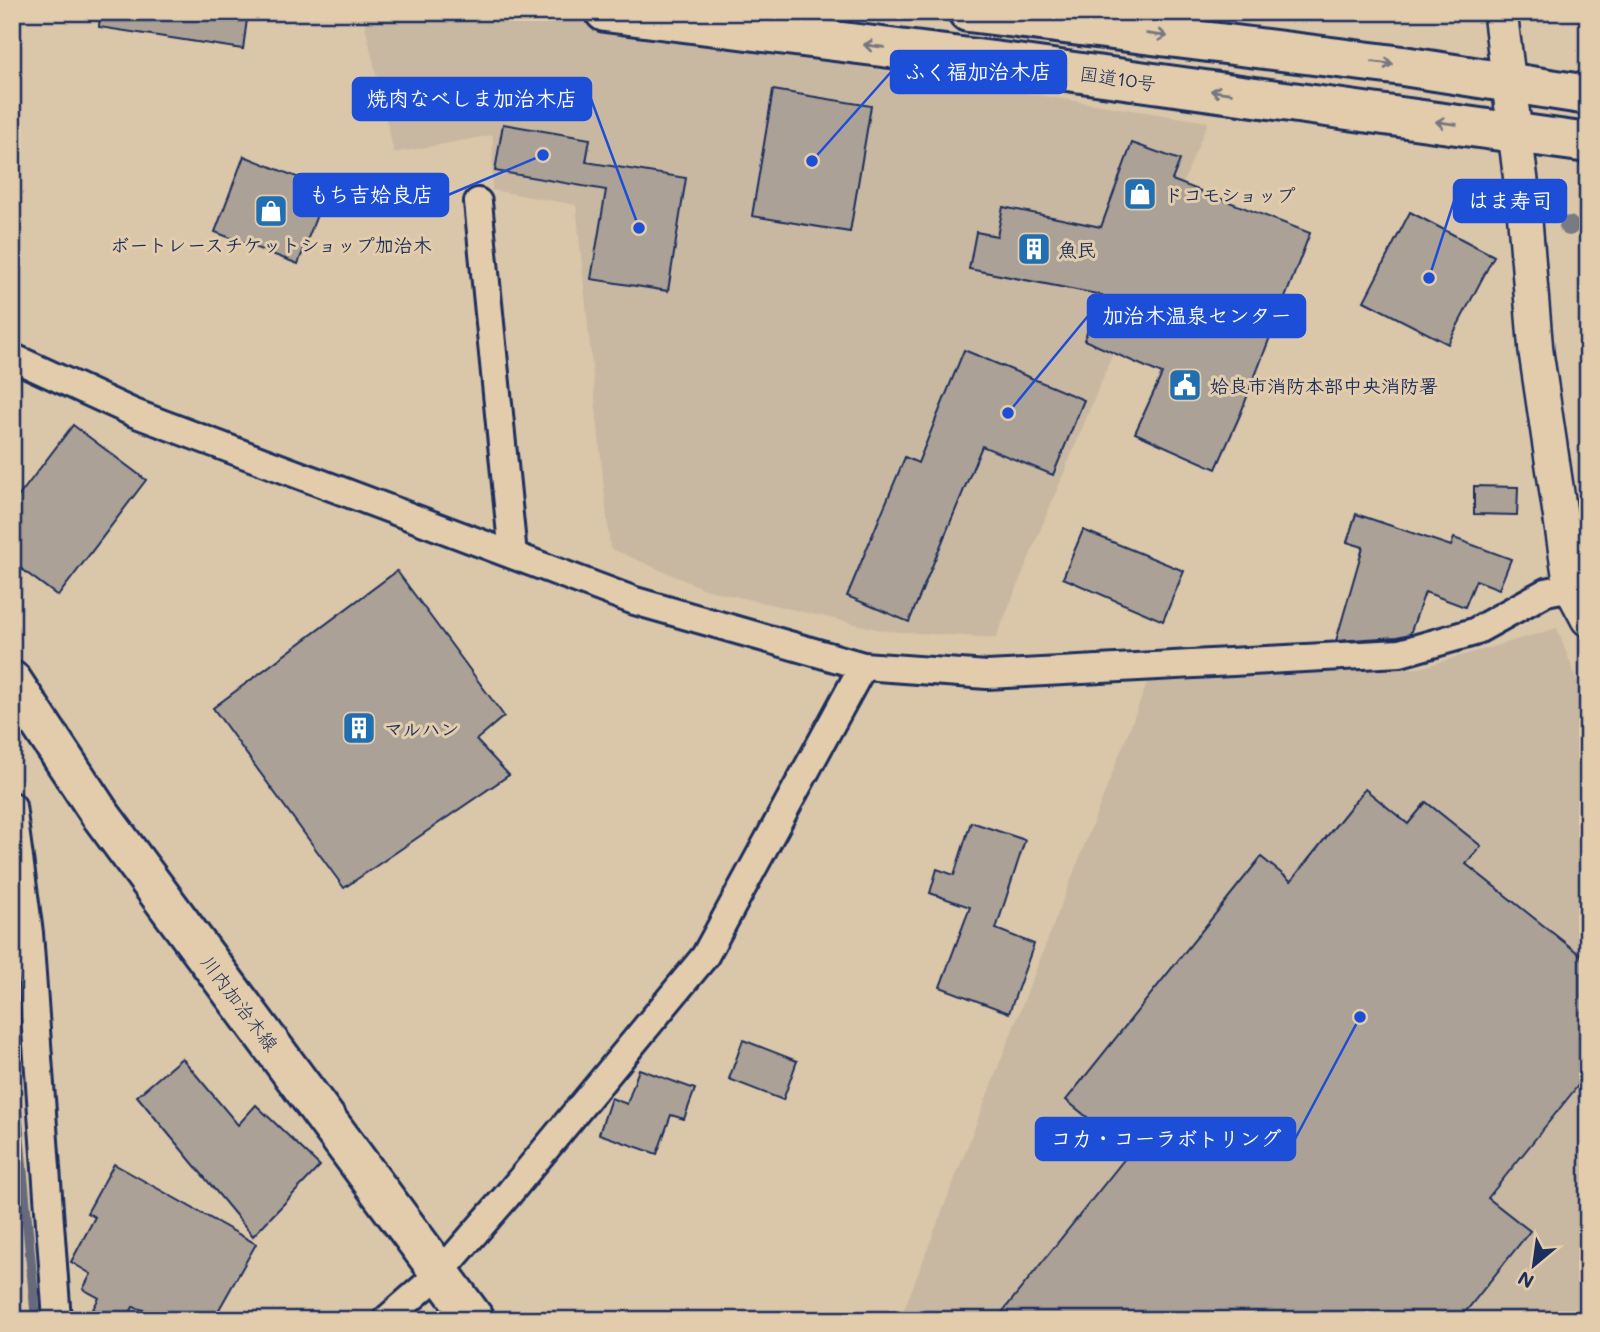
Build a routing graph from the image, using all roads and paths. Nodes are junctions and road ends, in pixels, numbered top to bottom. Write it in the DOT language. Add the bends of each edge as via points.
graph roads {
  1 [pos="605,12"];
  2 [pos="968,12"];
  3 [pos="1500,12"];
  4 [pos="1507,82"];
  5 [pos="1588,94"];
  6 [pos="1514,133"];
  7 [pos="1588,143"];
  8 [pos="478,202"];
  9 [pos="12,357"];
  10 [pos="513,555"];
  11 [pos="1571,587"];
  12 [pos="1588,619"];
  13 [pos="863,666"];
  14 [pos="12,681"];
  15 [pos="12,806"];
  16 [pos="440,1273"];
  17 [pos="57,1320"];
  18 [pos="386,1320"];
  19 [pos="475,1320"];
  6 -- 1 [label="main road, 国道10号, one-way"];
  2 -- 4 [label="main road, one-way" via="1404,65"];
  3 -- 4 [label="street"];
  4 -- 5 [label="main road"];
  4 -- 6 [label="street"];
  6 -- 7 [label="main road, 国道10号"];
  6 -- 11 [label="street" via="1536,352"];
  8 -- 10 [label="street"];
  9 -- 10 [label="street" via="134,413"];
  10 -- 13 [label="street" via="635,601"];
  11 -- 12 [label="street"];
  11 -- 13 [label="street" via="1546,592 1474,632 1401,653 987,675"];
  13 -- 16 [label="street" via="705,956"];
  14 -- 16 [label="main road, 川内加治木線" via="100,814"];
  15 -- 17 [label="street" via="30,933"];
  16 -- 18 [label="street"];
  16 -- 19 [label="main road, 川内加治木線"];
}
